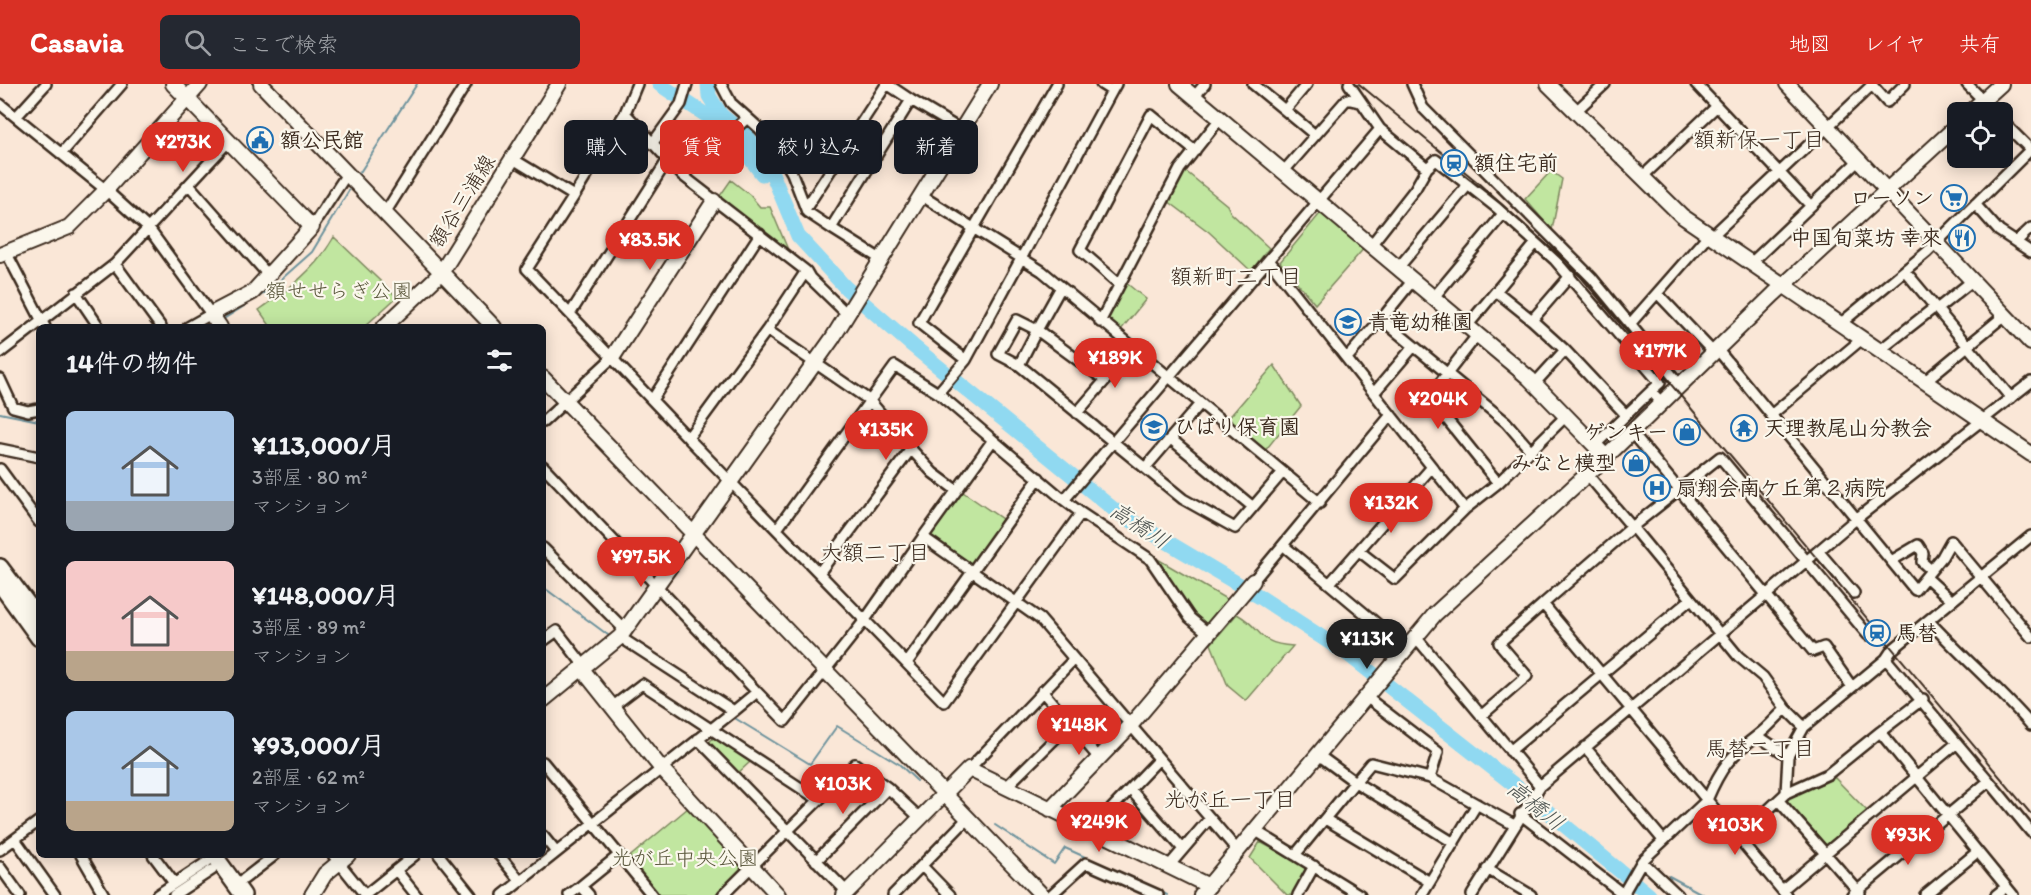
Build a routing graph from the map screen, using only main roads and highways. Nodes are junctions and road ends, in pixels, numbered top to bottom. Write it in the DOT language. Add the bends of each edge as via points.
graph roads {
  1 [pos="0,567"];
  2 [pos="0,584"];
  3 [pos="36,615"];
  4 [pos="36,634"];
  5 [pos="209,860"];
  6 [pos="230,895"];
  7 [pos="243,895"];
  1 -- 3 [label="main road"];
  2 -- 4 [label="main road"];
  5 -- 6 [label="main road"];
  5 -- 7 [label="main road"];
}
